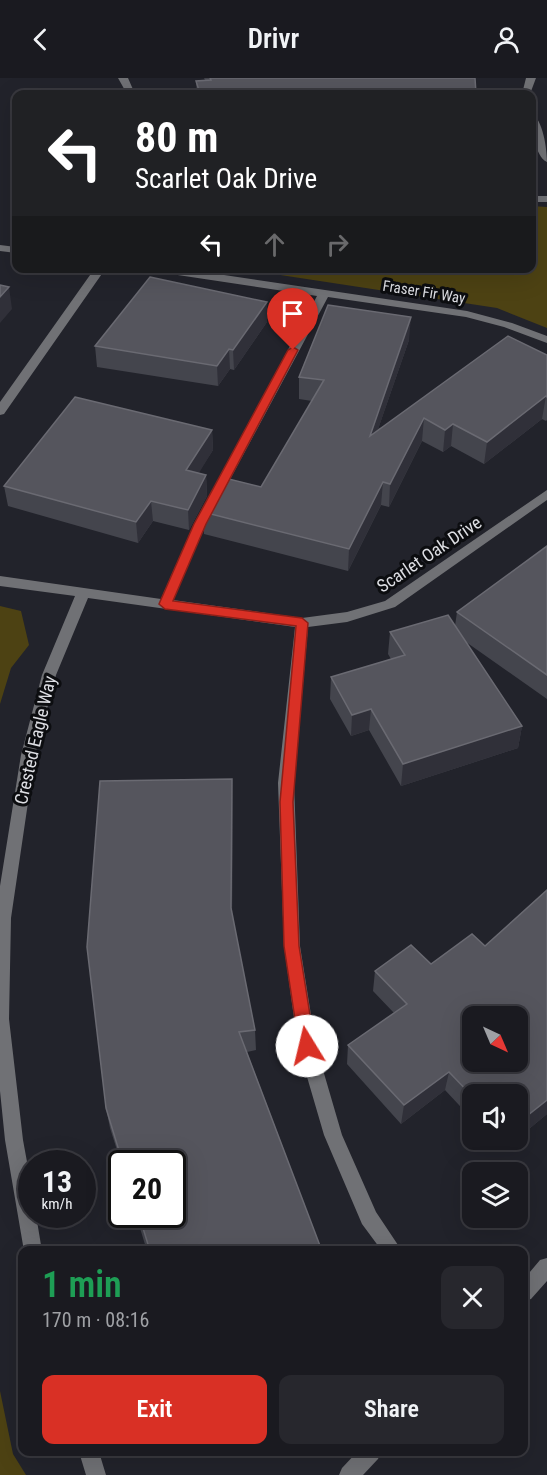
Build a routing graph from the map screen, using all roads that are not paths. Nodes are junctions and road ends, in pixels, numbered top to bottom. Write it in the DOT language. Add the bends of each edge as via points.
graph roads {
  1 [pos="536,129"];
  2 [pos="547,159"];
  3 [pos="97,273"];
  4 [pos="186,273"];
  5 [pos="325,292"];
  6 [pos="547,340"];
  7 [pos="0,411"];
  8 [pos="547,494"];
  9 [pos="0,581"];
  10 [pos="83,593"];
  11 [pos="165,604"];
  12 [pos="302,623"];
  13 [pos="32,1246"];
  14 [pos="389,1246"];
  15 [pos="547,1267"];
  16 [pos="528,1288"];
  17 [pos="89,1456"];
  18 [pos="367,1456"];
  19 [pos="96,1475"];
  20 [pos="349,1475"];
  1 -- 2 [label="street"];
  3 -- 7 [label="street"];
  4 -- 5 [label="street, Fraser Fir Way"];
  5 -- 6 [label="street, Fraser Fir Way" via="467,314"];
  5 -- 11 [label="street" via="200,524"];
  8 -- 12 [label="street, Scarlet Oak Drive" via="390,604 335,621"];
  9 -- 10 [label="street, Scarlet Oak Drive"];
  10 -- 11 [label="street, Scarlet Oak Drive"];
  10 -- 13 [label="street, Crested Eagle Way" via="49,675 28,754 3,918 1,1019 14,1140"];
  11 -- 12 [label="street, Scarlet Oak Drive"];
  12 -- 14 [label="street" via="286,783 292,946 307,1046 333,1135 369,1218"];
  15 -- 16 [label="street"];
  17 -- 19 [label="street"];
  18 -- 20 [label="street"];
}
